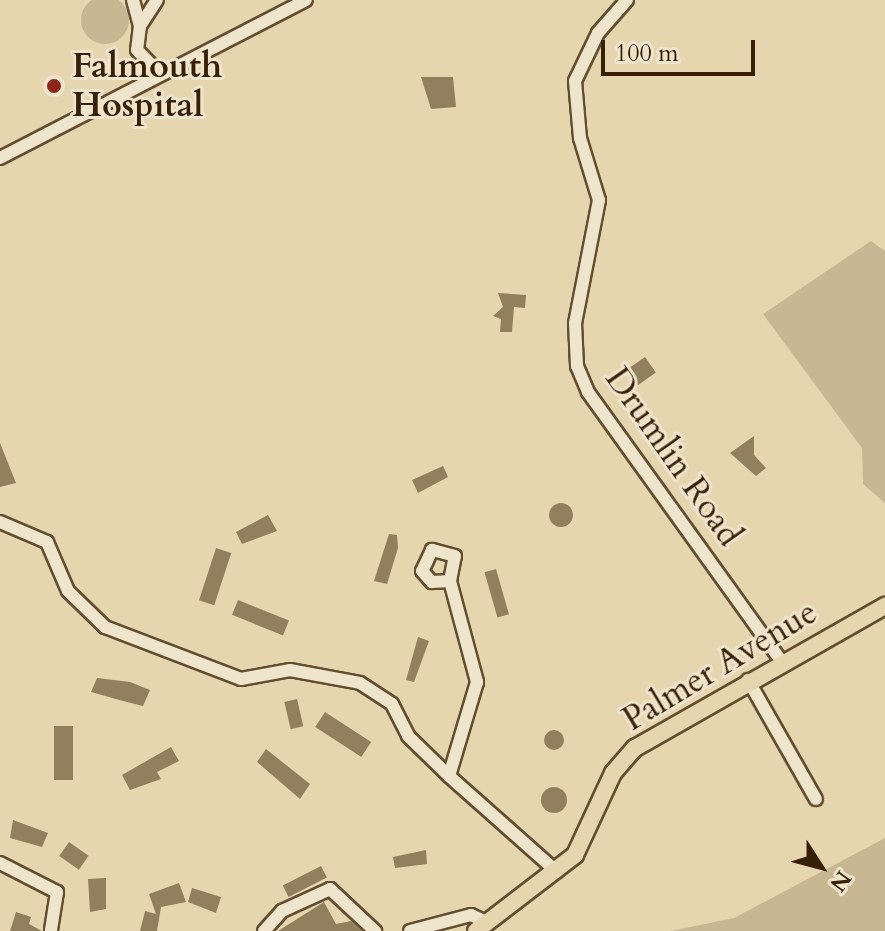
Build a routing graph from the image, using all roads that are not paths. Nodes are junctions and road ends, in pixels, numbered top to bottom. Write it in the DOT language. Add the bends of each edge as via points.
graph roads {
  1 [pos="133,0"];
  2 [pos="157,0"];
  3 [pos="306,0"];
  4 [pos="627,0"];
  5 [pos="140,26"];
  6 [pos="159,73"];
  7 [pos="0,158"];
  8 [pos="0,522"];
  9 [pos="450,581"];
  10 [pos="885,606"];
  11 [pos="782,662"];
  12 [pos="748,680"];
  13 [pos="449,776"];
  14 [pos="816,799"];
  15 [pos="0,863"];
  16 [pos="557,872"];
  17 [pos="482,927"];
  18 [pos="51,931"];
  19 [pos="264,931"];
  20 [pos="375,931"];
  21 [pos="410,931"];
  1 -- 5 [label="street"];
  2 -- 5 [label="street"];
  3 -- 6 [label="street"];
  4 -- 11 [label="street, Drumlin Road" via="598,33 575,81 580,138 599,200 575,323 577,366 588,392"];
  5 -- 6 [label="street" via="137,50"];
  6 -- 7 [label="street"];
  8 -- 13 [label="street" via="47,542 68,591 105,627 241,679 290,670 360,683 392,704 408,736"];
  9 -- 13 [label="street" via="477,682"];
  10 -- 11 [label="main road, Palmer Avenue"];
  11 -- 12 [label="main road, Palmer Avenue"];
  12 -- 14 [label="street"];
  12 -- 16 [label="main road, Palmer Avenue" via="635,748 613,773 575,855"];
  13 -- 16 [label="street"];
  15 -- 18 [label="street" via="57,892"];
  16 -- 17 [label="main road, Palmer Avenue"];
  17 -- 21 [label="street" via="471,915"];
  19 -- 20 [label="street" via="282,911 330,889"];
}
